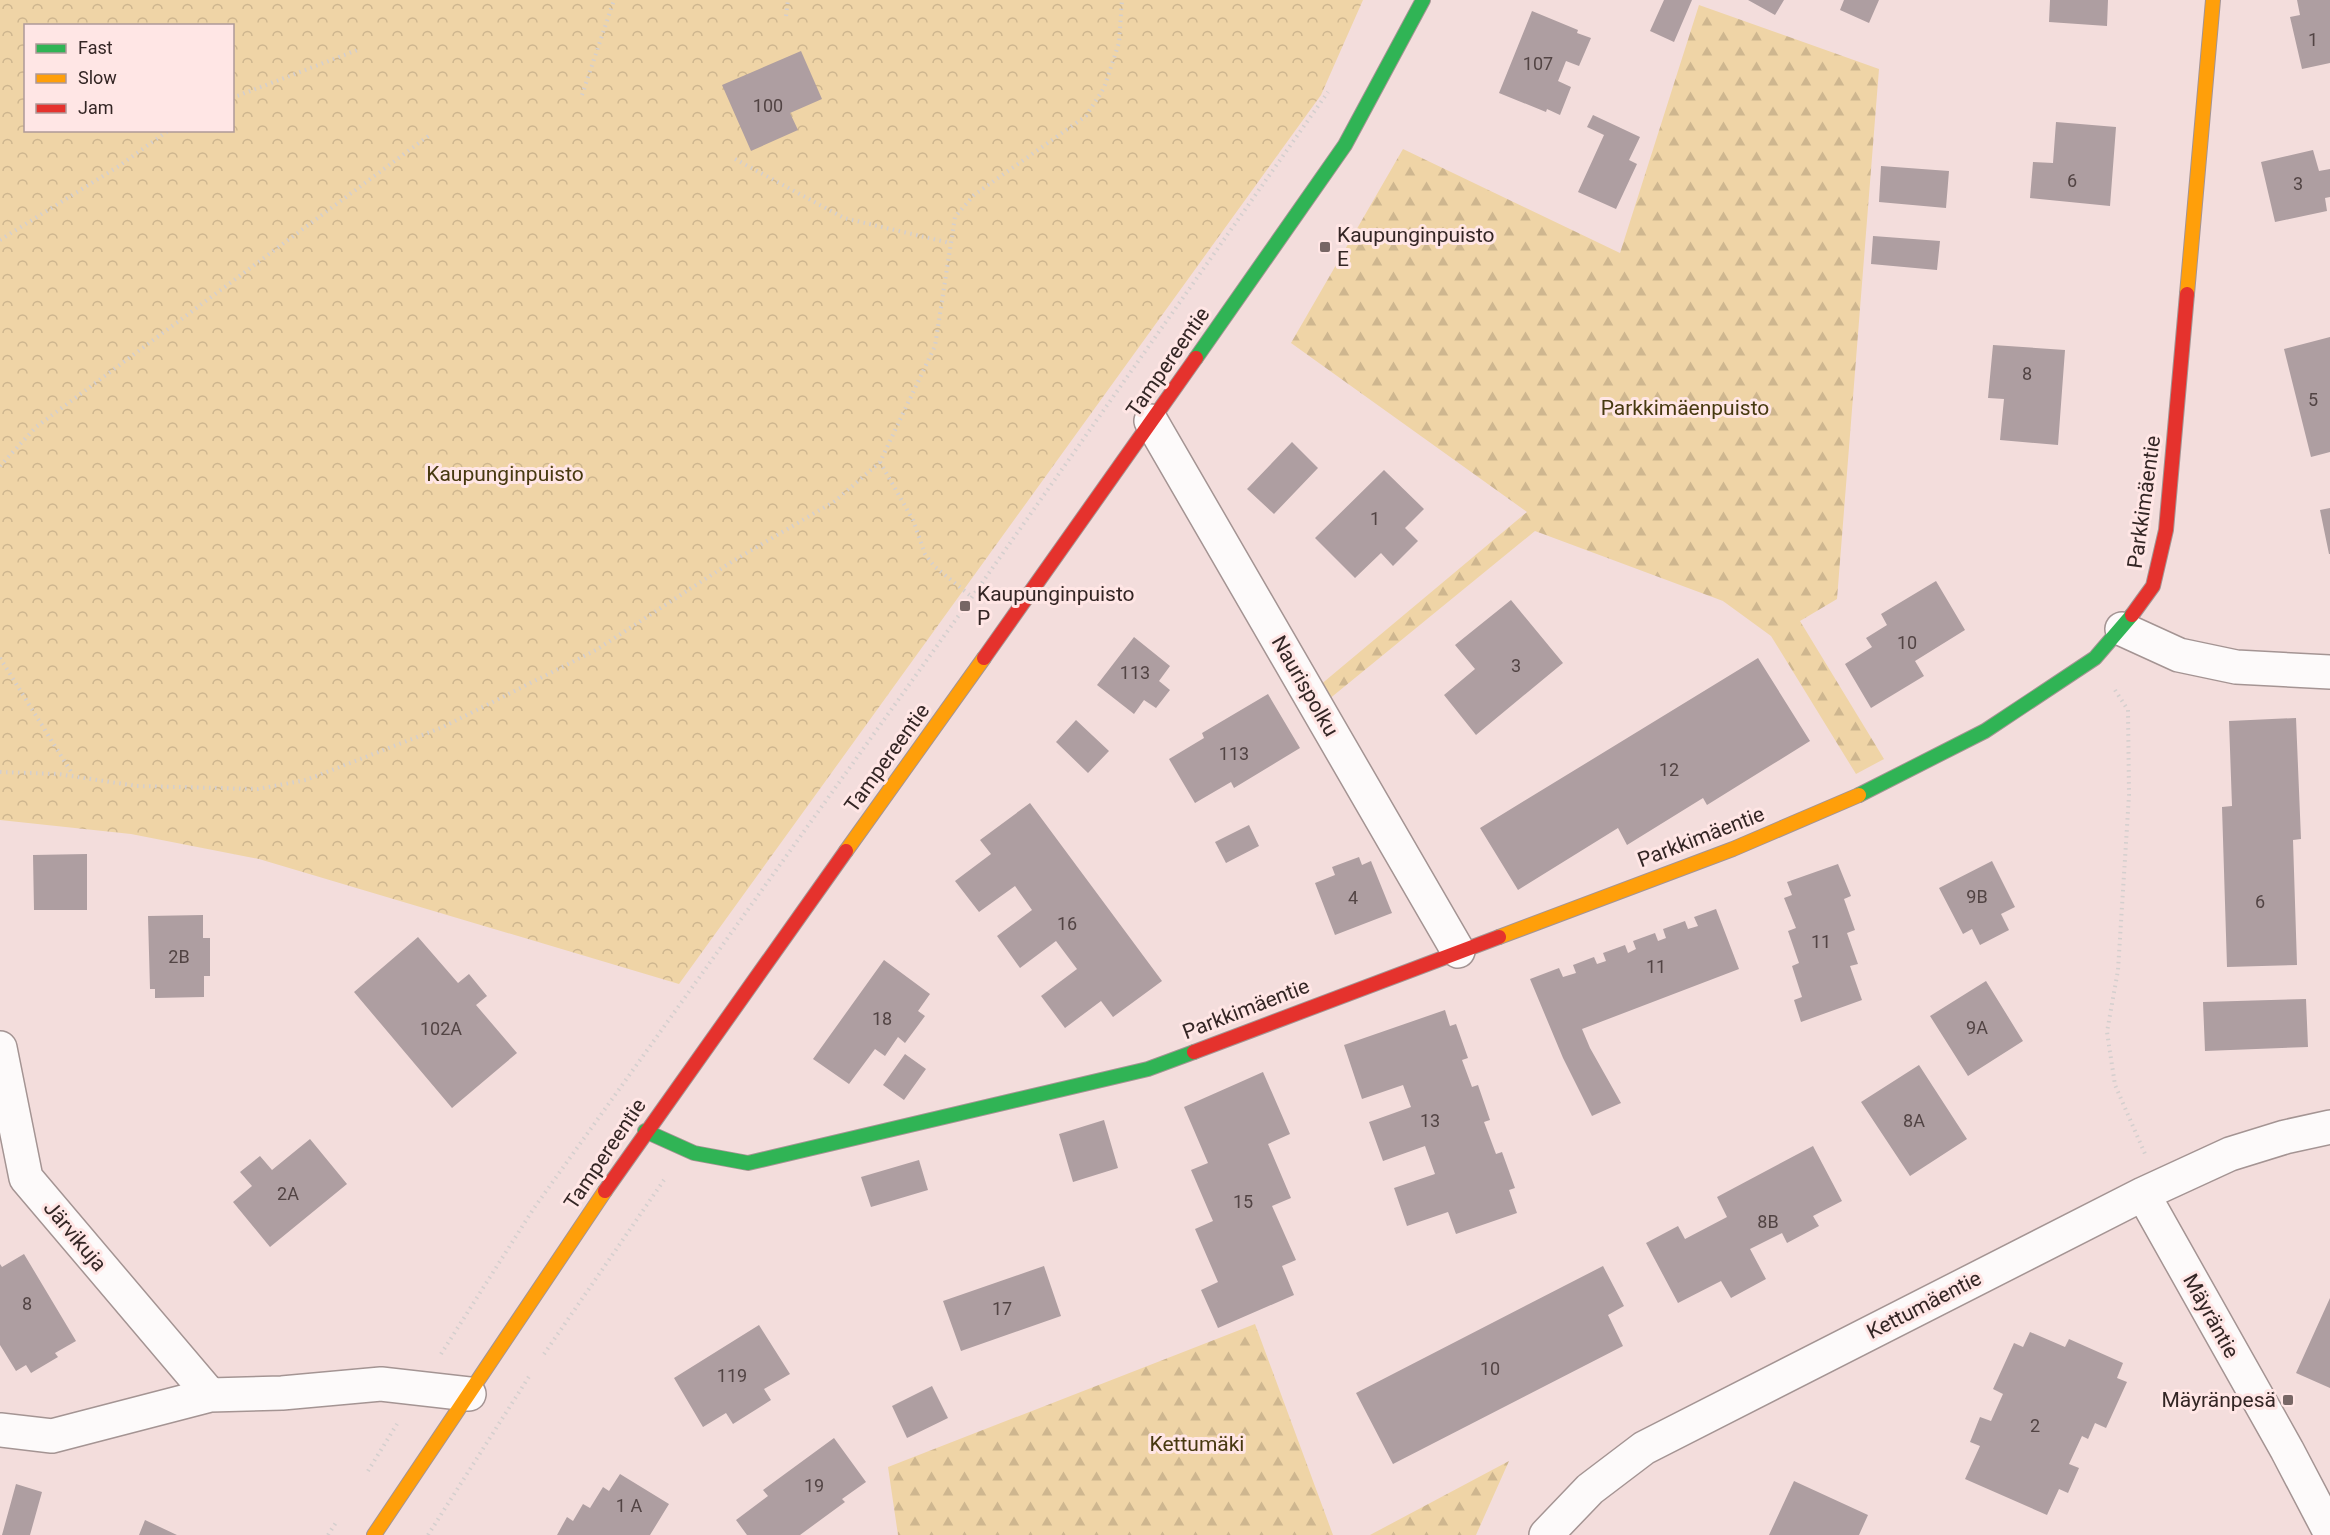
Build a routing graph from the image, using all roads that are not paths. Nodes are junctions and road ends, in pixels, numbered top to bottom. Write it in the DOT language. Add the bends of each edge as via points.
graph roads {
  1 [pos="1424,0"];
  2 [pos="2213,0"];
  3 [pos="1151,422"];
  4 [pos="2122,629"];
  5 [pos="2330,672"];
  6 [pos="1458,951"];
  7 [pos="0,1048"];
  8 [pos="2330,1127"];
  9 [pos="645,1131"];
  10 [pos="2143,1194"];
  11 [pos="469,1394"];
  12 [pos="210,1395"];
  13 [pos="0,1430"];
  14 [pos="2330,1532"];
  15 [pos="374,1535"];
  16 [pos="1546,1535"];
  1 -- 3 [label="street, Tampereentie" via="1345,145"];
  2 -- 4 [label="street, Parkkimäentie" via="2166,530 2153,586"];
  3 -- 6 [label="street, Naurispolku"];
  3 -- 9 [label="street, Tampereentie"];
  4 -- 5 [label="street" via="2179,655 2236,667"];
  4 -- 6 [label="street, Parkkimäentie" via="2095,658 1986,731 1865,792 1733,849"];
  6 -- 9 [label="street, Parkkimäentie" via="1148,1069 748,1163 694,1153"];
  7 -- 12 [label="street, Järvikuja" via="26,1178"];
  8 -- 10 [label="street, Kettumäentie" via="2230,1154"];
  9 -- 11 [label="street, Tampereentie"];
  10 -- 14 [label="street, Mäyräntie"];
  10 -- 16 [label="street, Kettumäentie" via="1644,1448 1590,1489"];
  11 -- 12 [label="street" via="381,1384"];
  11 -- 15 [label="street, Tampereentie"];
  12 -- 13 [label="street" via="52,1436"];
}
